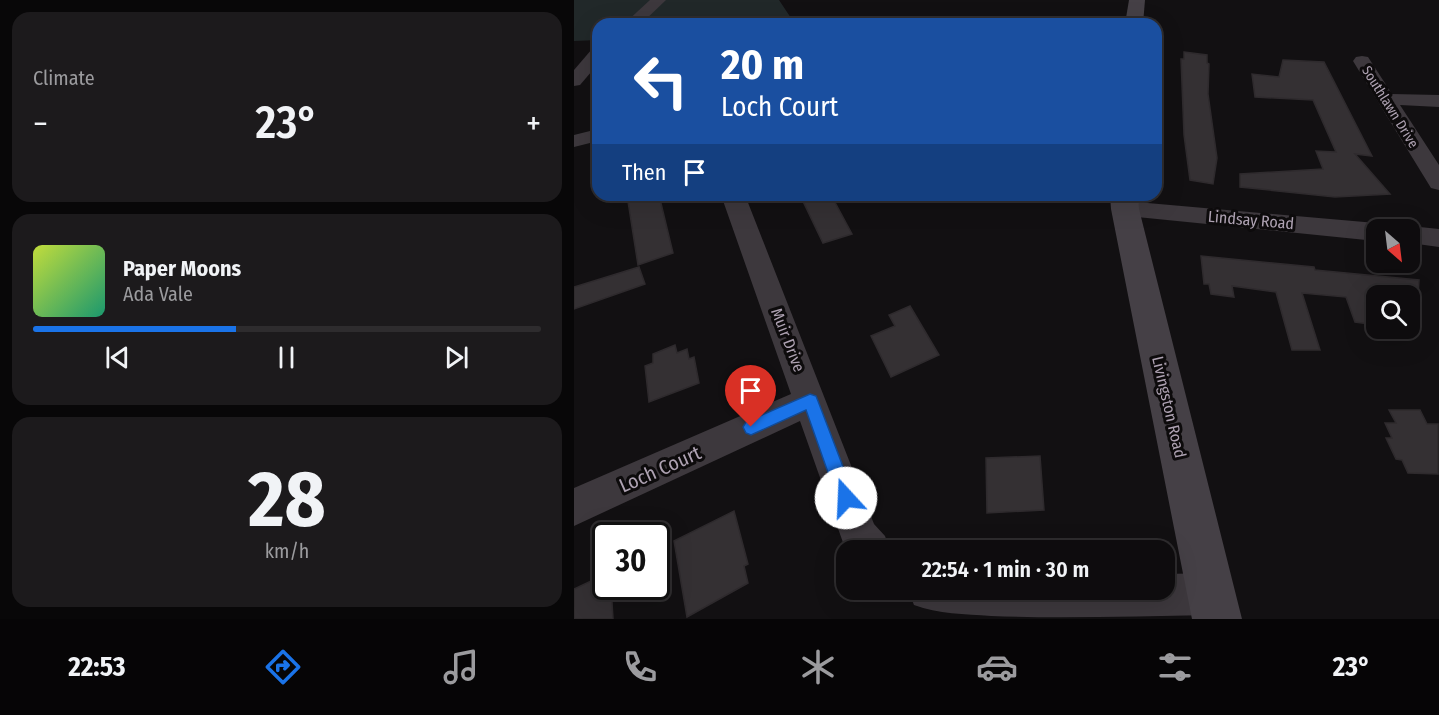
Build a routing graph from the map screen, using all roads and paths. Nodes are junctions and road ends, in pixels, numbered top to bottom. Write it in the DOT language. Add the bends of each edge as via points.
graph roads {
  1 [pos="660,0"];
  2 [pos="1137,0"];
  3 [pos="639,18"];
  4 [pos="1135,18"];
  5 [pos="592,60"];
  6 [pos="1362,61"];
  7 [pos="574,81"];
  8 [pos="1384,99"];
  9 [pos="1438,101"];
  10 [pos="592,136"];
  11 [pos="574,141"];
  12 [pos="1438,183"];
  13 [pos="735,201"];
  14 [pos="1125,202"];
  15 [pos="1366,231"];
  16 [pos="1420,236"];
  17 [pos="1438,238"];
  18 [pos="810,401"];
  19 [pos="574,507"];
  20 [pos="863,540"];
  21 [pos="1106,600"];
  22 [pos="1214,607"];
  1 -- 3 [label="street"];
  2 -- 4 [label="main road"];
  5 -- 7 [label="street"];
  6 -- 8 [label="street, Southlawn Drive"];
  8 -- 9 [label="street"];
  8 -- 12 [label="street, Southlawn Drive"];
  10 -- 11 [label="street"];
  13 -- 18 [label="street, Muir Drive"];
  14 -- 15 [label="street, Lindsay Road"];
  14 -- 22 [label="main road, Livingston Road"];
  16 -- 17 [label="street"];
  18 -- 19 [label="street, Loch Court"];
  18 -- 20 [label="street, Muir Drive"];
  21 -- 22 [label="street"];
}
